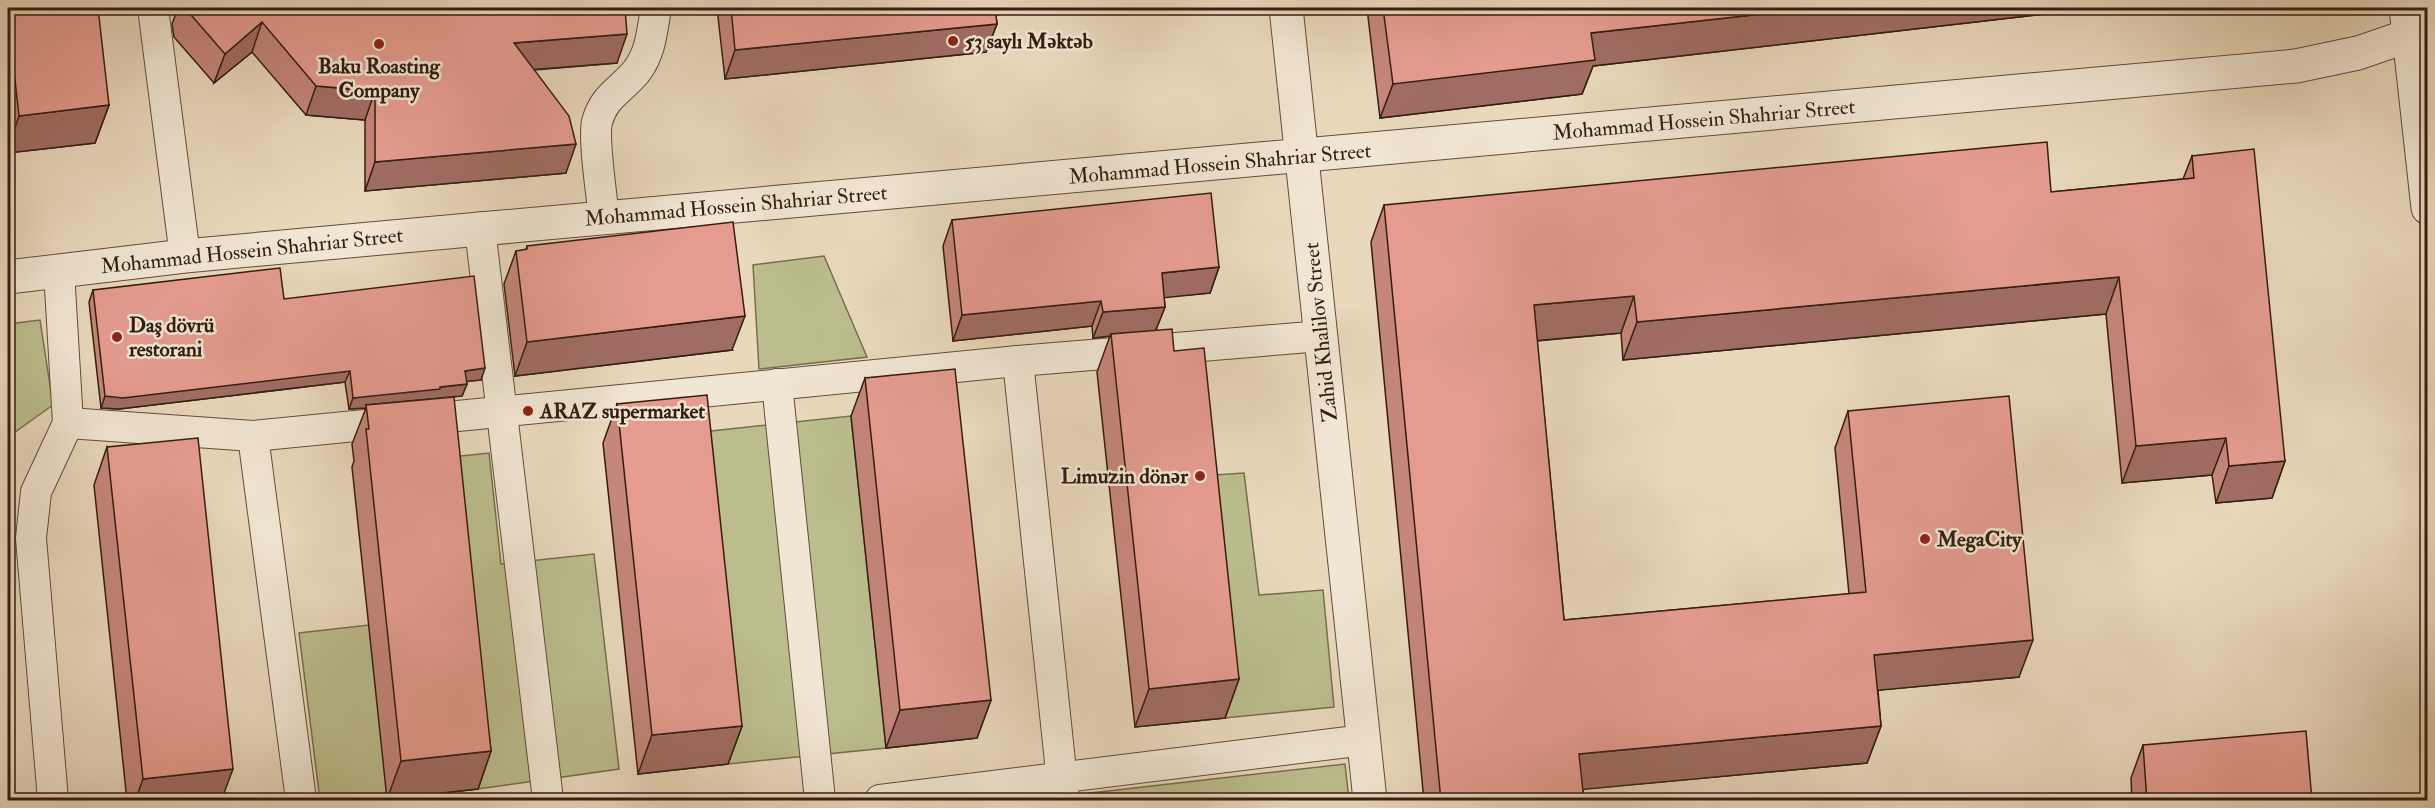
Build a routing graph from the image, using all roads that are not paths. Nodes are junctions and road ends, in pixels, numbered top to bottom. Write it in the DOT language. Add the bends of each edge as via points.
graph roads {
  1 [pos="153,8"];
  2 [pos="656,8"];
  3 [pos="1286,8"];
  4 [pos="2414,24"];
  5 [pos="1303,156"];
  6 [pos="2427,207"];
  7 [pos="604,218"];
  8 [pos="480,230"];
  9 [pos="185,256"];
  10 [pos="59,272"];
  11 [pos="8,277"];
  12 [pos="1322,336"];
  13 [pos="1018,361"];
  14 [pos="777,384"];
  15 [pos="502,411"];
  16 [pos="68,423"];
  17 [pos="254,436"];
  18 [pos="1364,740"];
  19 [pos="1063,789"];
  20 [pos="53,801"];
  21 [pos="301,801"];
  22 [pos="548,801"];
  23 [pos="820,801"];
  24 [pos="880,801"];
  25 [pos="1370,801"];
  1 -- 9 [label="lane"];
  2 -- 7 [label="lane" via="643,61 606,99 597,123"];
  3 -- 5 [label="street, Zahid Khalilov Street"];
  4 -- 5 [label="street, Mohammad Hossein Shahriar Street" via="2358,53 2296,66"];
  4 -- 6 [label="street"];
  5 -- 7 [label="street, Mohammad Hossein Shahriar Street"];
  5 -- 12 [label="street, Zahid Khalilov Street"];
  7 -- 8 [label="street, Mohammad Hossein Shahriar Street"];
  8 -- 9 [label="street, Mohammad Hossein Shahriar Street"];
  8 -- 15 [label="lane"];
  9 -- 10 [label="street, Mohammad Hossein Shahriar Street"];
  10 -- 11 [label="street, Mohammad Hossein Shahriar Street"];
  10 -- 16 [label="lane"];
  12 -- 13 [label="lane"];
  12 -- 18 [label="street, Zahid Khalilov Street"];
  13 -- 14 [label="lane"];
  13 -- 19 [label="lane"];
  14 -- 15 [label="lane"];
  14 -- 23 [label="lane"];
  15 -- 17 [label="lane"];
  15 -- 22 [label="lane"];
  16 -- 17 [label="lane"];
  16 -- 20 [label="lane" via="36,492 31,538"];
  17 -- 21 [label="lane"];
  18 -- 19 [label="lane"];
  18 -- 25 [label="street, Zahid Khalilov Street"];
  19 -- 24 [label="lane"];
}
